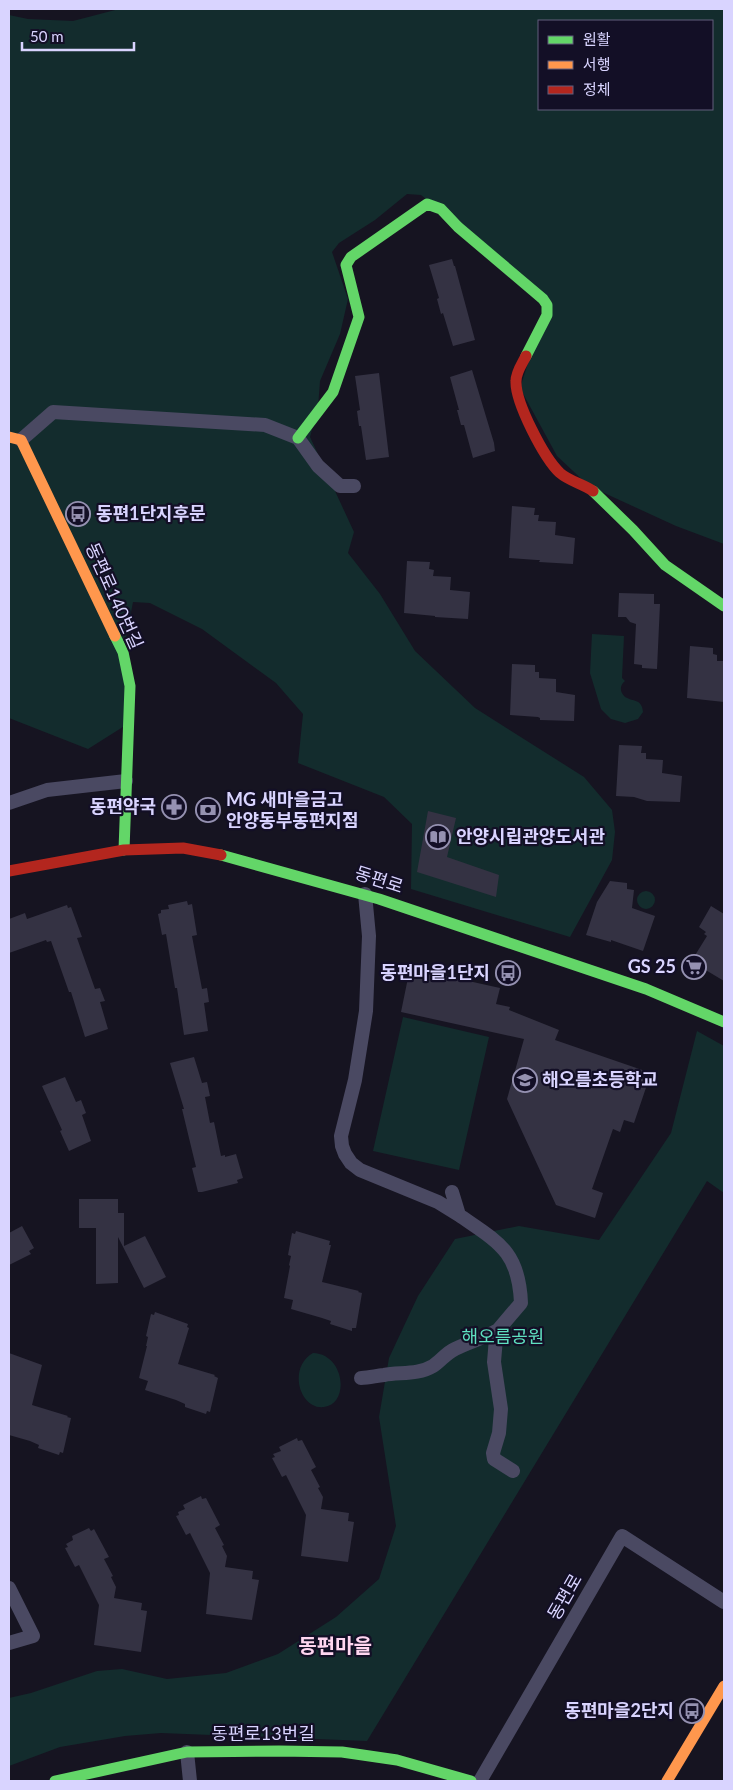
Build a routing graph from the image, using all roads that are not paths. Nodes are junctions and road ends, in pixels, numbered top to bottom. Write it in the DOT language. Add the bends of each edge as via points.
graph roads {
  1 [pos="298,438"];
  2 [pos="15,439"];
  3 [pos="354,486"];
  4 [pos="724,606"];
  5 [pos="126,781"];
  6 [pos="9,803"];
  7 [pos="124,850"];
  8 [pos="9,871"];
  9 [pos="365,894"];
  10 [pos="724,1022"];
  11 [pos="452,1192"];
  12 [pos="459,1215"];
  13 [pos="498,1330"];
  14 [pos="360,1378"];
  15 [pos="513,1471"];
  16 [pos="9,1588"];
  17 [pos="724,1602"];
  18 [pos="9,1642"];
  19 [pos="724,1686"];
  20 [pos="187,1752"];
  21 [pos="55,1781"];
  22 [pos="190,1781"];
  23 [pos="471,1781"];
  24 [pos="480,1781"];
  25 [pos="667,1781"];
  1 -- 2 [label="street" via="265,425 53,412"];
  1 -- 3 [label="street" via="318,466 340,486"];
  1 -- 4 [label="street" via="333,392 359,317 346,265 351,257 427,204 441,208 458,227 547,305 547,315 518,371 516,387 520,402 554,467 562,475 592,490 665,565"];
  2 -- 5 [label="street, 동편로140번길" via="123,652 130,686"];
  5 -- 6 [label="street" via="47,790"];
  5 -- 7 [label="street, 동편로140번길"];
  7 -- 8 [label="street, 동편로"];
  7 -- 9 [label="street, 동편로" via="183,848 230,856"];
  9 -- 10 [label="street, 동편로" via="646,989"];
  9 -- 12 [label="street" via="369,936 366,1011 355,1080 342,1128 342,1146 351,1163 360,1170 438,1202"];
  11 -- 12 [label="street"];
  12 -- 13 [label="street" via="488,1234 512,1260 520,1284 521,1303"];
  13 -- 14 [label="street" via="452,1350 428,1368"];
  13 -- 15 [label="street" via="494,1362 501,1409 493,1453 494,1459"];
  16 -- 18 [label="street" via="32,1636"];
  17 -- 24 [label="street, 동편로" via="622,1536"];
  19 -- 25 [label="street"];
  20 -- 21 [label="street, 동편로13번길"];
  20 -- 22 [label="street"];
  20 -- 23 [label="street, 동편로13번길" via="342,1752 397,1760"];
}
